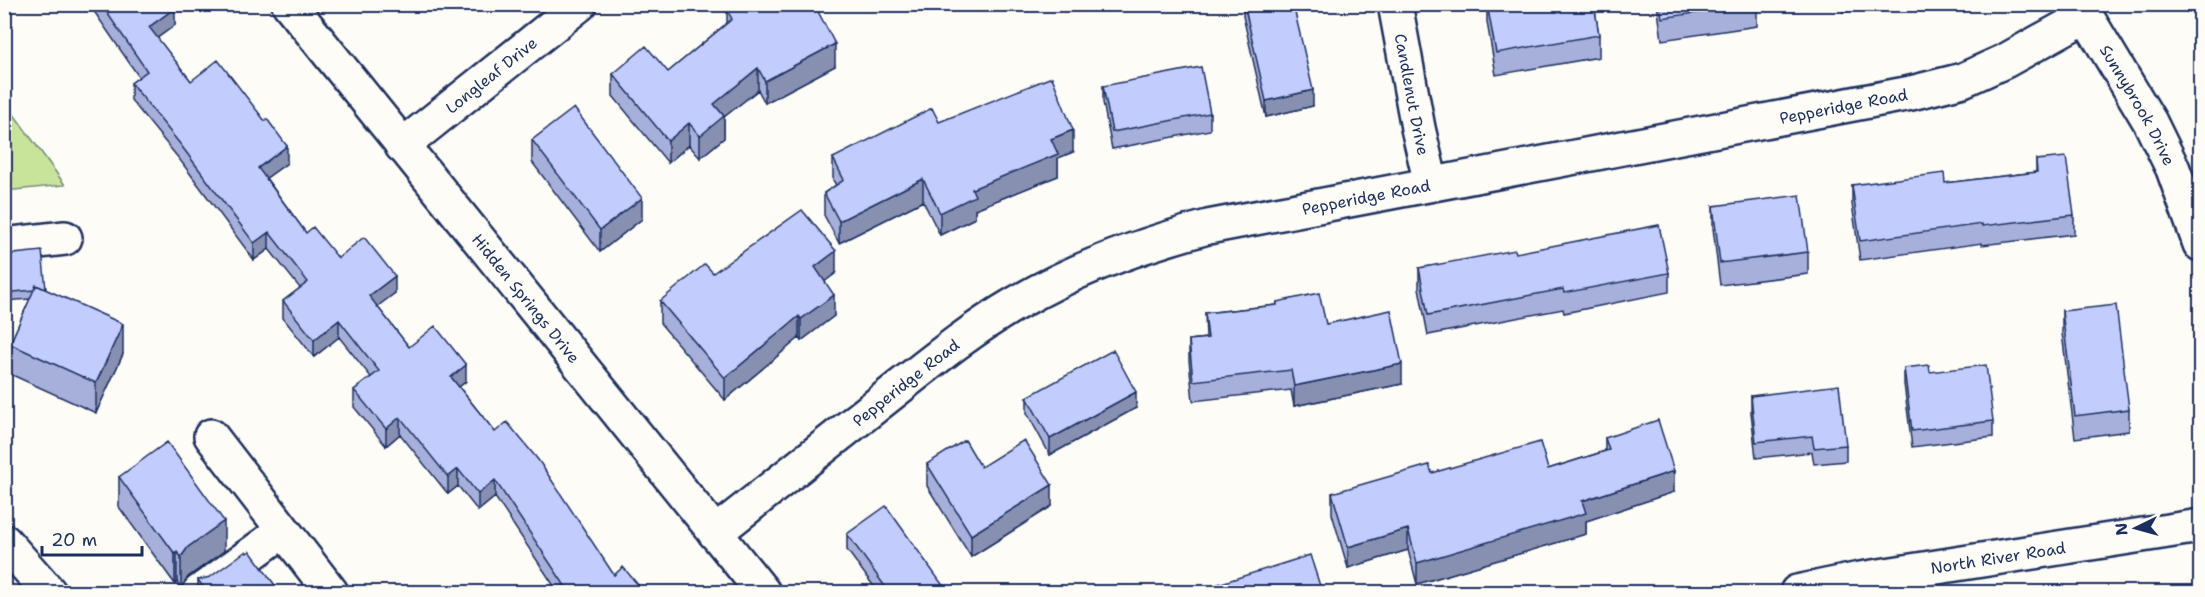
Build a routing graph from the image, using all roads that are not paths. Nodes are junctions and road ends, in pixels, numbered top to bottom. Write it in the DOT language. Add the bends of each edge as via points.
graph roads {
  1 [pos="289,4"];
  2 [pos="580,4"];
  3 [pos="1395,4"];
  4 [pos="2082,10"];
  5 [pos="402,146"];
  6 [pos="1431,184"];
  7 [pos="65,238"];
  8 [pos="2200,244"];
  9 [pos="4,245"];
  10 [pos="212,436"];
  11 [pos="2200,526"];
  12 [pos="284,531"];
  13 [pos="715,532"];
  14 [pos="9,556"];
  15 [pos="49,592"];
  16 [pos="199,592"];
  17 [pos="331,592"];
  18 [pos="764,592"];
  19 [pos="1797,592"];
  1 -- 5 [label="street, Hidden Springs Drive"];
  2 -- 5 [label="street, Longleaf Drive"];
  3 -- 6 [label="street, Candlenut Drive"];
  4 -- 6 [label="street, Pepperidge Road" via="1995,66 1963,80"];
  4 -- 8 [label="street, Sunnybrook Drive" via="2150,122 2173,169"];
  5 -- 13 [label="street, Hidden Springs Drive"];
  6 -- 13 [label="street, Pepperidge Road" via="1157,240 1061,279 958,341"];
  7 -- 9 [label="street"];
  10 -- 12 [label="street"];
  11 -- 19 [label="street, North River Road"];
  12 -- 16 [label="street"];
  12 -- 17 [label="street"];
  13 -- 18 [label="street, Hidden Springs Drive"];
  14 -- 15 [label="street"];
}
